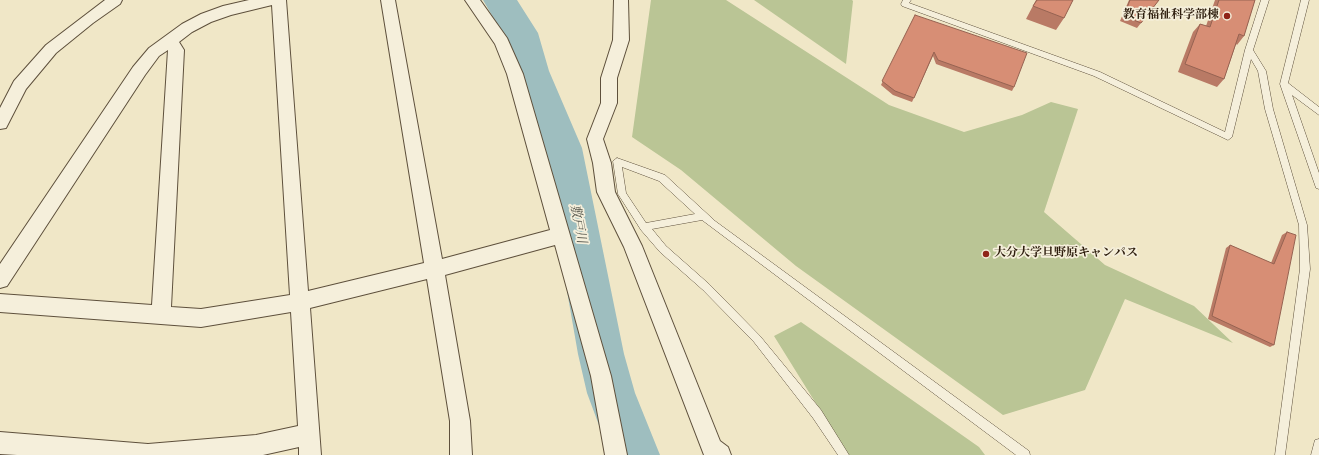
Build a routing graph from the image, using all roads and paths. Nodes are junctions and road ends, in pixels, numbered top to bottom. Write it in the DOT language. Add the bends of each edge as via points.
graph roads {
  1 [pos="115,0"];
  2 [pos="272,0"];
  3 [pos="279,0"];
  4 [pos="388,0"];
  5 [pos="472,0"];
  6 [pos="621,0"];
  7 [pos="907,0"];
  8 [pos="1265,0"];
  9 [pos="1305,0"];
  10 [pos="169,40"];
  11 [pos="1249,50"];
  12 [pos="1284,84"];
  13 [pos="1319,112"];
  14 [pos="0,123"];
  15 [pos="1319,185"];
  16 [pos="703,216"];
  17 [pos="644,227"];
  18 [pos="562,235"];
  19 [pos="436,269"];
  20 [pos="0,280"];
  21 [pos="298,302"];
  22 [pos="0,303"];
  23 [pos="161,315"];
  24 [pos="308,434"];
  25 [pos="0,444"];
  26 [pos="1319,444"];
  27 [pos="310,455"];
  28 [pos="461,455"];
  29 [pos="616,455"];
  30 [pos="720,455"];
  31 [pos="844,455"];
  32 [pos="1025,455"];
  33 [pos="1280,455"];
  34 [pos="1316,455"];
  1 -- 14 [label="street" via="51,49 20,85"];
  2 -- 10 [label="street" via="206,18"];
  3 -- 21 [label="street"];
  4 -- 19 [label="street"];
  5 -- 18 [label="street" via="502,42 515,74"];
  6 -- 30 [label="street" via="621,40 609,78 608,103 595,139 606,192 633,246 712,448"];
  7 -- 11 [label="lane" via="905,4 1097,74 1228,137"];
  8 -- 11 [label="lane"];
  9 -- 12 [label="lane"];
  10 -- 20 [label="street" via="154,52 139,71"];
  10 -- 23 [label="street" via="176,50"];
  11 -- 33 [label="lane" via="1262,71 1269,109 1303,226 1305,269"];
  12 -- 13 [label="lane"];
  12 -- 15 [label="lane"];
  16 -- 17 [label="lane"];
  16 -- 17 [label="lane" via="662,178 617,161 622,194"];
  16 -- 32 [label="lane"];
  17 -- 31 [label="lane" via="663,249 706,287 757,339 817,414"];
  18 -- 19 [label="street"];
  18 -- 29 [label="street" via="601,376"];
  19 -- 21 [label="street"];
  19 -- 28 [label="street" via="460,421"];
  21 -- 23 [label="street" via="201,318"];
  21 -- 24 [label="street"];
  22 -- 23 [label="street"];
  24 -- 25 [label="street" via="208,452 148,454"];
  24 -- 27 [label="street"];
  26 -- 34 [label="lane"];
}
